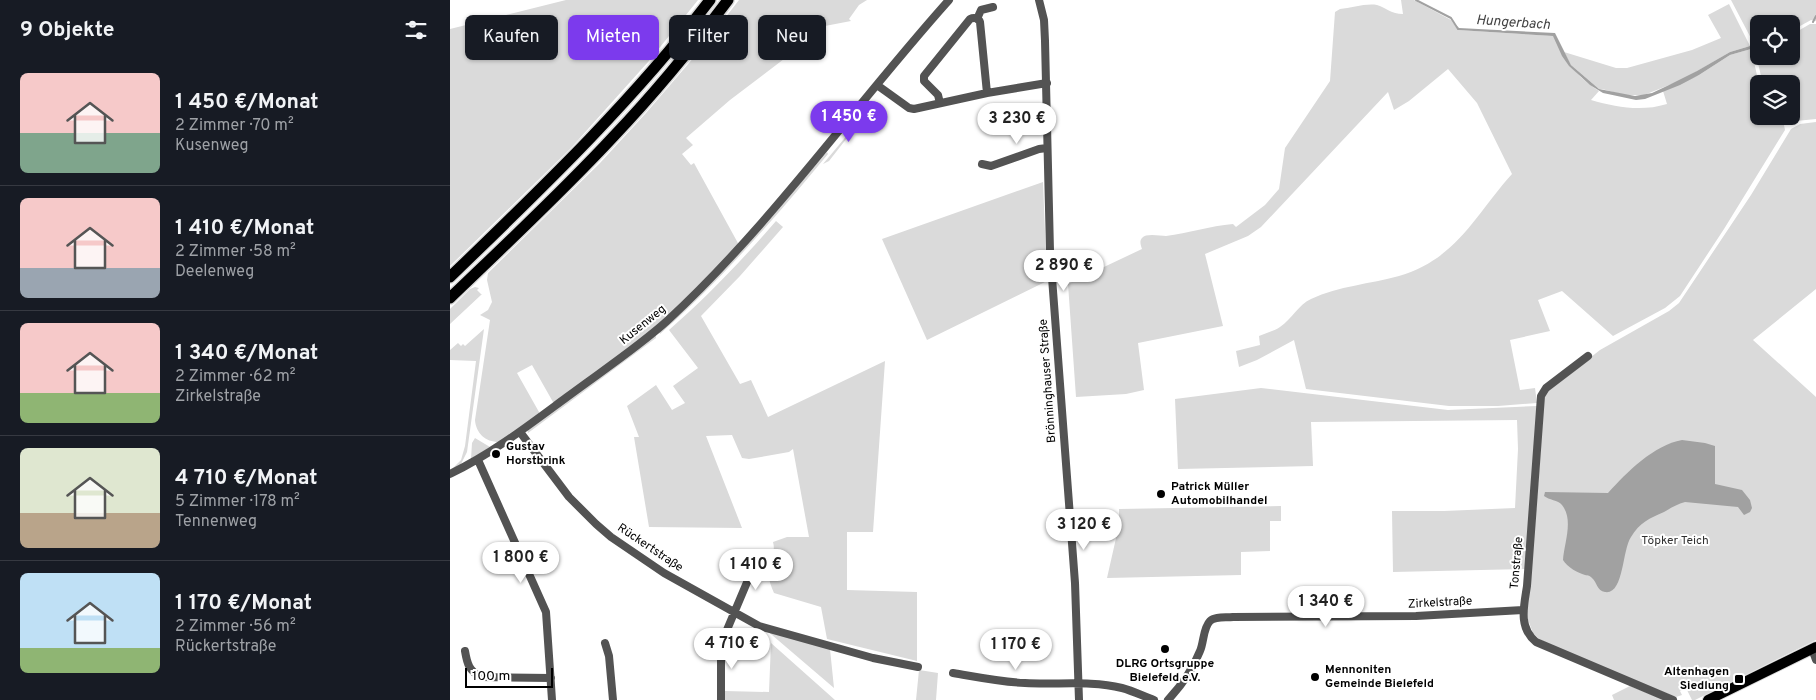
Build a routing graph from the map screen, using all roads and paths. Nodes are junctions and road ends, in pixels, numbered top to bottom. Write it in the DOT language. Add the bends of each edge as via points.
graph roads {
  1 [pos="710,0"];
  2 [pos="728,0"];
  3 [pos="949,0"];
  4 [pos="1039,0"];
  5 [pos="993,7"];
  6 [pos="977,19"];
  7 [pos="1046,83"];
  8 [pos="877,85"];
  9 [pos="987,93"];
  10 [pos="940,103"];
  11 [pos="1047,148"];
  12 [pos="982,164"];
  13 [pos="450,277"];
  14 [pos="450,298"];
  15 [pos="1588,356"];
  16 [pos="520,432"];
  17 [pos="478,460"];
  18 [pos="450,474"];
  19 [pos="756,561"];
  20 [pos="1523,610"];
  21 [pos="734,613"];
  22 [pos="605,643"];
  23 [pos="1814,648"];
  24 [pos="465,651"];
  25 [pos="1816,660"];
  26 [pos="918,667"];
  27 [pos="953,673"];
  28 [pos="551,678"];
  29 [pos="1078,684"];
  30 [pos="552,700"];
  31 [pos="613,700"];
  32 [pos="721,700"];
  33 [pos="1079,700"];
  34 [pos="1154,700"];
  35 [pos="1168,700"];
  36 [pos="1673,700"];
  37 [pos="1708,700"];
  1 -- 13 [label="highway" via="615,112"];
  2 -- 14 [label="highway" via="614,136"];
  3 -- 8 [label="street, Kusenweg"];
  4 -- 7 [label="street, Brönninghauser Straße" via="1045,31"];
  5 -- 6 [label="street" via="982,9"];
  6 -- 9 [label="street" via="981,24"];
  6 -- 10 [label="street" via="970,19 924,76 924,81 938,95"];
  7 -- 9 [label="street"];
  7 -- 11 [label="street, Brönninghauser Straße"];
  8 -- 10 [label="street" via="912,109"];
  8 -- 16 [label="street, Kusenweg" via="765,221 665,323"];
  9 -- 10 [label="street"];
  11 -- 12 [label="street" via="991,166"];
  11 -- 29 [label="street, Brönninghauser Straße" via="1050,251 1075,583"];
  15 -- 20 [label="street, Tonstraße" via="1546,388 1541,396"];
  16 -- 17 [label="street, Kusenweg"];
  16 -- 21 [label="street, Rückertstraße" via="569,497 596,524 664,573"];
  17 -- 18 [label="street, Kusenweg"];
  17 -- 28 [label="street" via="546,612"];
  19 -- 21 [label="street"];
  20 -- 35 [label="street, Zirkelstraße" via="1416,616 1213,619 1206,628 1195,662"];
  20 -- 36 [label="street, Tonstraße" via="1526,629 1536,642"];
  21 -- 26 [label="street, Rückertstraße" via="762,626 873,658"];
  21 -- 32 [label="street" via="721,644"];
  22 -- 31 [label="street"];
  23 -- 25 [label="street"];
  23 -- 37 [label="main road"];
  24 -- 28 [label="street" via="473,673 482,677"];
  27 -- 29 [label="street" via="1016,682"];
  28 -- 30 [label="street"];
  29 -- 33 [label="street, Brönninghauser Straße"];
  29 -- 34 [label="street" via="1121,688"];
}
